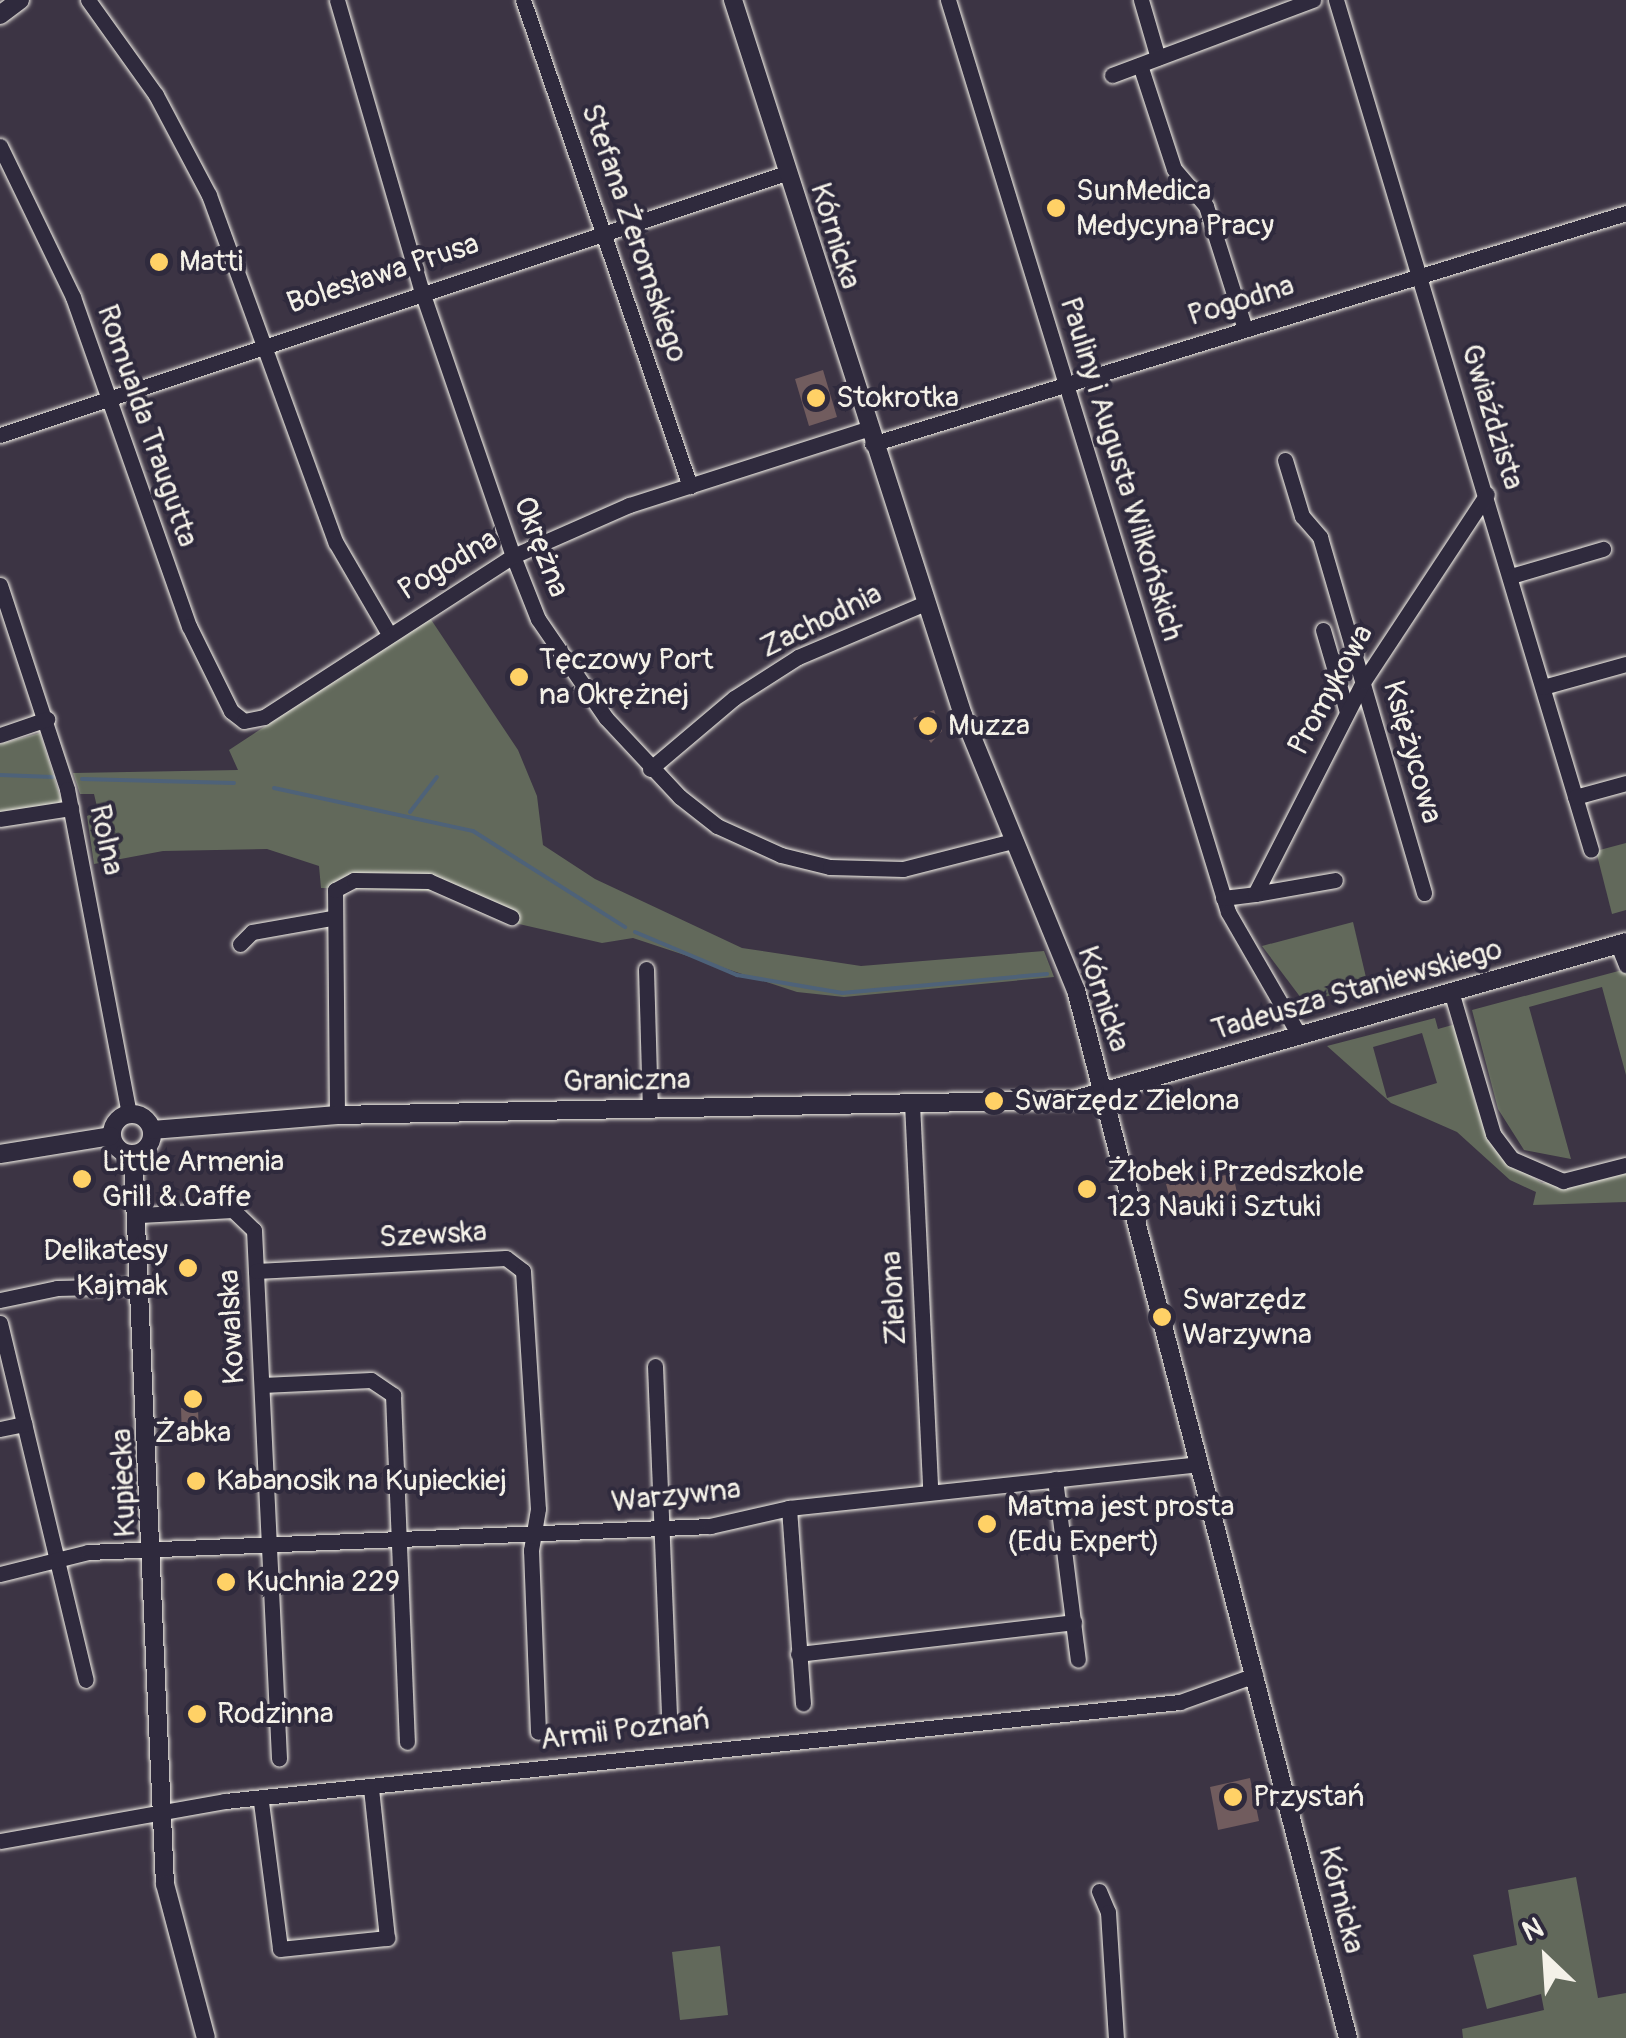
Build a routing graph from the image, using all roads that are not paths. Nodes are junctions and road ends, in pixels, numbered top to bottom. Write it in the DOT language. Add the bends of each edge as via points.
graph roads {
  1 [pos="20,0"];
  2 [pos="88,0"];
  3 [pos="336,0"];
  4 [pos="524,0"];
  5 [pos="732,0"];
  6 [pos="948,0"];
  7 [pos="1141,0"];
  8 [pos="1313,0"];
  9 [pos="1336,0"];
  10 [pos="0,15"];
  11 [pos="1158,58"];
  12 [pos="1140,64"];
  13 [pos="1112,74"];
  14 [pos="0,146"];
  15 [pos="786,172"];
  16 [pos="1626,213"];
  17 [pos="608,229"];
  18 [pos="1420,275"];
  19 [pos="421,289"];
  20 [pos="1245,329"];
  21 [pos="264,343"];
  22 [pos="1066,384"];
  23 [pos="109,398"];
  24 [pos="0,435"];
  25 [pos="870,437"];
  26 [pos="1285,460"];
  27 [pos="690,486"];
  28 [pos="1487,494"];
  29 [pos="1603,549"];
  30 [pos="513,556"];
  31 [pos="1511,576"];
  32 [pos="0,585"];
  33 [pos="925,603"];
  34 [pos="1323,630"];
  35 [pos="389,634"];
  36 [pos="1626,664"];
  37 [pos="1363,682"];
  38 [pos="1543,687"];
  39 [pos="1347,712"];
  40 [pos="46,719"];
  41 [pos="244,721"];
  42 [pos="0,735"];
  43 [pos="650,769"];
  44 [pos="1626,783"];
  45 [pos="1575,797"];
  46 [pos="71,808"];
  47 [pos="0,820"];
  48 [pos="1010,842"];
  49 [pos="1590,850"];
  50 [pos="1336,880"];
  51 [pos="1255,894"];
  52 [pos="1424,894"];
  53 [pos="1223,898"];
  54 [pos="512,917"];
  55 [pos="331,918"];
  56 [pos="1622,943"];
  57 [pos="240,944"];
  58 [pos="1626,966"];
  59 [pos="646,969"];
  60 [pos="1450,991"];
  61 [pos="1299,1034"];
  62 [pos="1103,1092"];
  63 [pos="912,1103"];
  64 [pos="650,1108"];
  65 [pos="129,1114"];
  66 [pos="337,1116"];
  67 [pos="152,1130"];
  68 [pos="111,1136"];
  69 [pos="0,1154"];
  70 [pos="133,1154"];
  71 [pos="1626,1165"];
  72 [pos="140,1215"];
  73 [pos="256,1272"];
  74 [pos="145,1286"];
  75 [pos="0,1300"];
  76 [pos="0,1322"];
  77 [pos="654,1366"];
  78 [pos="262,1385"];
  79 [pos="24,1424"];
  80 [pos="0,1429"];
  81 [pos="1200,1464"];
  82 [pos="1056,1478"];
  83 [pos="930,1491"];
  84 [pos="788,1508"];
  85 [pos="661,1530"];
  86 [pos="534,1534"];
  87 [pos="400,1540"];
  88 [pos="270,1547"];
  89 [pos="154,1549"];
  90 [pos="57,1557"];
  91 [pos="0,1574"];
  92 [pos="1074,1622"];
  93 [pos="798,1654"];
  94 [pos="1078,1660"];
  95 [pos="1254,1675"];
  96 [pos="86,1680"];
  97 [pos="803,1703"];
  98 [pos="670,1719"];
  99 [pos="538,1732"];
  100 [pos="407,1742"];
  101 [pos="279,1758"];
  102 [pos="371,1788"];
  103 [pos="261,1802"];
  104 [pos="161,1810"];
  105 [pos="0,1841"];
  106 [pos="1099,1891"];
  107 [pos="206,2038"];
  108 [pos="1116,2038"];
  109 [pos="1348,2038"];
  1 -- 10 [label="street"];
  2 -- 21 [label="street" via="189,154"];
  3 -- 19 [label="street, Okrężna"];
  4 -- 17 [label="street, Stefana Żeromskiego"];
  5 -- 15 [label="street, Kórnicka"];
  6 -- 22 [label="street, Pauliny i Augusta Wilkońskich"];
  7 -- 11 [label="street"];
  8 -- 11 [label="street"];
  9 -- 18 [label="street, Gwiaździsta"];
  11 -- 12 [label="street"];
  12 -- 13 [label="street"];
  12 -- 20 [label="street" via="1174,169 1206,206"];
  14 -- 23 [label="street, Romualda Traugutta" via="61,268"];
  15 -- 17 [label="street, Bolesława Prusa"];
  15 -- 25 [label="street, Kórnicka"];
  16 -- 18 [label="street, Pogodna"];
  17 -- 19 [label="street, Bolesława Prusa"];
  17 -- 27 [label="street, Stefana Żeromskiego"];
  18 -- 20 [label="street, Pogodna"];
  18 -- 28 [label="street, Gwiaździsta"];
  19 -- 21 [label="street, Bolesława Prusa"];
  19 -- 30 [label="street, Okrężna"];
  20 -- 22 [label="street, Pogodna"];
  21 -- 23 [label="street, Bolesława Prusa"];
  21 -- 35 [label="street" via="336,543"];
  22 -- 25 [label="street, Pogodna"];
  22 -- 53 [label="street, Pauliny i Augusta Wilkońskich"];
  23 -- 24 [label="street, Bolesława Prusa"];
  23 -- 41 [label="street, Romualda Traugutta" via="189,626 231,712"];
  25 -- 27 [label="street, Pogodna"];
  25 -- 33 [label="street, Kórnicka"];
  26 -- 37 [label="street, Księżycowa" via="1302,516 1320,537"];
  27 -- 30 [label="street, Pogodna"];
  28 -- 31 [label="street, Gwiaździsta"];
  28 -- 37 [label="street, Promykowa"];
  29 -- 31 [label="street"];
  30 -- 35 [label="street, Pogodna"];
  30 -- 43 [label="street, Okrężna" via="568,665"];
  31 -- 38 [label="street, Gwiaździsta"];
  32 -- 40 [label="street, Rolna"];
  33 -- 43 [label="street, Zachodnia" via="798,657 714,713"];
  33 -- 48 [label="street, Kórnicka"];
  34 -- 39 [label="street, Księżycowa"];
  35 -- 41 [label="street, Pogodna" via="264,717"];
  36 -- 38 [label="street"];
  37 -- 39 [label="street, Promykowa"];
  37 -- 52 [label="street, Księżycowa"];
  38 -- 45 [label="street, Gwiaździsta"];
  39 -- 51 [label="street, Promykowa"];
  40 -- 42 [label="street"];
  40 -- 46 [label="street, Rolna"];
  43 -- 48 [label="street, Okrężna" via="717,826 802,862 904,869"];
  44 -- 45 [label="street"];
  45 -- 49 [label="street, Gwiaździsta"];
  46 -- 47 [label="street"];
  46 -- 65 [label="street, Rolna"];
  48 -- 62 [label="street, Kórnicka" via="1072,978"];
  50 -- 51 [label="street"];
  51 -- 53 [label="street"];
  53 -- 61 [label="street, Pauliny i Augusta Wilkońskich" via="1246,952"];
  54 -- 55 [label="street" via="429,880 380,880 338,886"];
  55 -- 57 [label="street" via="252,932"];
  55 -- 66 [label="street"];
  56 -- 58 [label="street"];
  56 -- 60 [label="street, Tadeusza Staniewskiego"];
  59 -- 64 [label="street"];
  60 -- 61 [label="street, Tadeusza Staniewskiego"];
  60 -- 71 [label="street" via="1493,1134 1512,1159 1563,1181"];
  61 -- 62 [label="street, Tadeusza Staniewskiego"];
  62 -- 63 [label="street, Graniczna" via="1074,1100"];
  62 -- 81 [label="street, Kórnicka"];
  63 -- 64 [label="street, Graniczna"];
  63 -- 83 [label="street, Zielona"];
  64 -- 66 [label="street, Graniczna"];
  65 -- 67 [label="street"];
  65 -- 68 [label="street"];
  66 -- 67 [label="street, Graniczna"];
  67 -- 70 [label="street" via="147,1148"];
  68 -- 69 [label="street"];
  68 -- 70 [label="street"];
  70 -- 72 [label="street, Kupiecka"];
  72 -- 73 [label="street, Kowalska" via="243,1212 254,1230"];
  72 -- 74 [label="street, Kupiecka"];
  73 -- 78 [label="street, Kowalska"];
  73 -- 86 [label="street, Szewska" via="506,1258 518,1265 527,1282"];
  74 -- 75 [label="street" via="57,1288"];
  74 -- 89 [label="street, Kupiecka"];
  76 -- 79 [label="street"];
  77 -- 85 [label="street"];
  78 -- 87 [label="street" via="386,1385 394,1402"];
  78 -- 88 [label="street, Kowalska"];
  79 -- 80 [label="street"];
  79 -- 90 [label="street"];
  81 -- 82 [label="street, Warzywna"];
  81 -- 95 [label="street, Kórnicka"];
  82 -- 83 [label="street, Warzywna"];
  82 -- 92 [label="street"];
  83 -- 84 [label="street, Warzywna"];
  84 -- 85 [label="street, Warzywna"];
  84 -- 93 [label="street"];
  85 -- 86 [label="street, Warzywna"];
  85 -- 98 [label="street"];
  86 -- 87 [label="street, Warzywna"];
  86 -- 99 [label="street"];
  87 -- 88 [label="street, Warzywna"];
  87 -- 100 [label="street"];
  88 -- 89 [label="street, Warzywna"];
  88 -- 101 [label="street, Kowalska"];
  89 -- 90 [label="street, Warzywna"];
  89 -- 104 [label="street, Kupiecka"];
  90 -- 91 [label="street, Warzywna"];
  90 -- 96 [label="street"];
  92 -- 93 [label="street"];
  92 -- 94 [label="street"];
  93 -- 97 [label="street"];
  95 -- 102 [label="street, Armii Poznań" via="1180,1702"];
  95 -- 109 [label="street, Kórnicka"];
  102 -- 103 [label="street, Armii Poznań"];
  102 -- 103 [label="street" via="387,1938 280,1949"];
  103 -- 104 [label="street, Armii Poznań"];
  104 -- 105 [label="street, Armii Poznań"];
  104 -- 107 [label="street, Kupiecka" via="173,1936"];
  106 -- 108 [label="street" via="1108,1912"];
}
